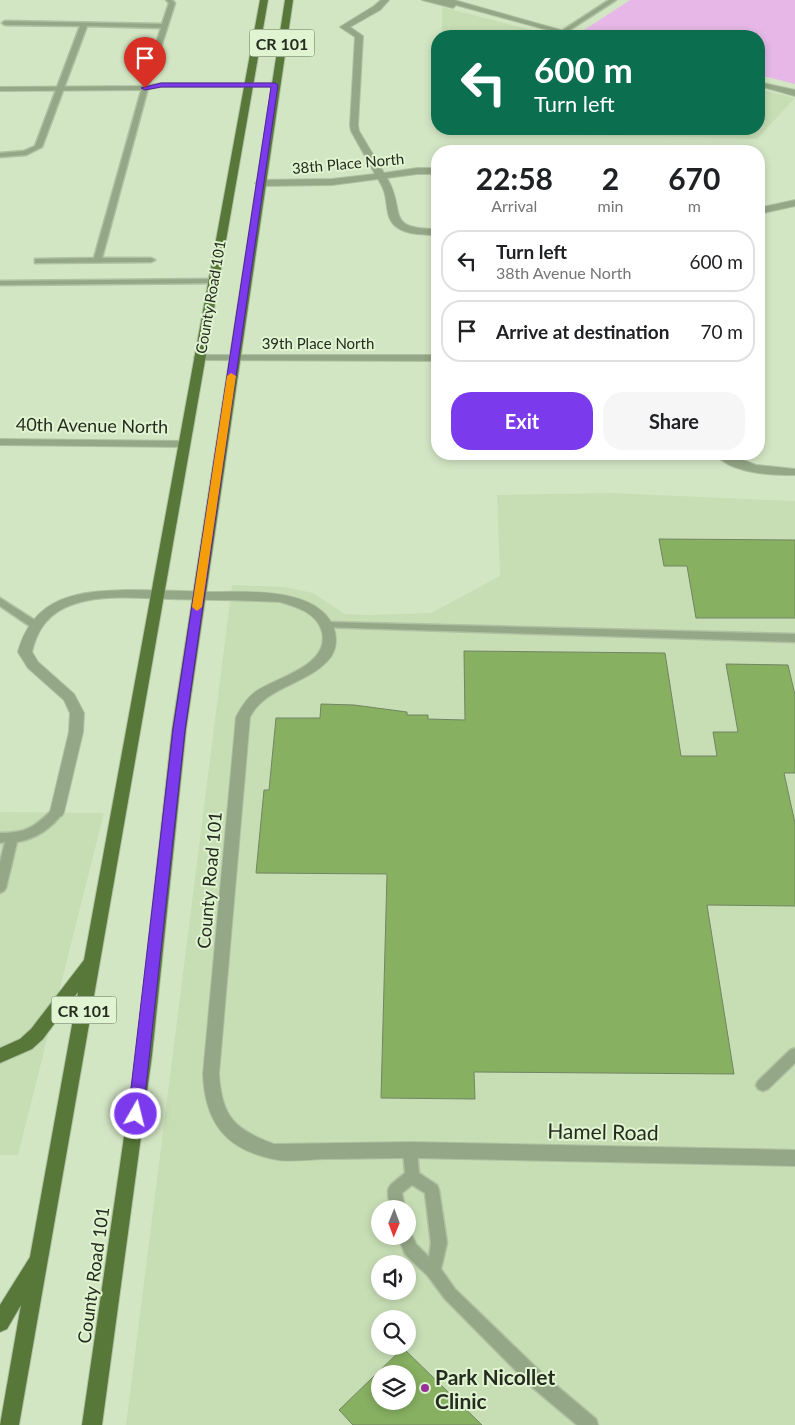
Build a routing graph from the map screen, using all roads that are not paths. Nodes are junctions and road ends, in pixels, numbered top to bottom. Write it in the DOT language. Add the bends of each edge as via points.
graph roads {
  1 [pos="169,0"];
  2 [pos="264,0"];
  3 [pos="289,0"];
  4 [pos="385,0"];
  5 [pos="426,0"];
  6 [pos="445,0"];
  7 [pos="613,0"];
  8 [pos="520,20"];
  9 [pos="2,24"];
  10 [pos="84,25"];
  11 [pos="165,26"];
  12 [pos="556,30"];
  13 [pos="566,30"];
  14 [pos="765,86"];
  15 [pos="145,88"];
  16 [pos="0,89"];
  17 [pos="60,89"];
  18 [pos="248,89"];
  19 [pos="274,89"];
  20 [pos="795,93"];
  21 [pos="0,155"];
  22 [pos="431,172"];
  23 [pos="381,176"];
  24 [pos="260,182"];
  25 [pos="795,203"];
  26 [pos="765,210"];
  27 [pos="431,232"];
  28 [pos="98,260"];
  29 [pos="151,260"];
  30 [pos="38,261"];
  31 [pos="213,281"];
  32 [pos="0,283"];
  33 [pos="199,358"];
  34 [pos="234,358"];
  35 [pos="431,358"];
  36 [pos="0,442"];
  37 [pos="184,444"];
  38 [pos="734,460"];
  39 [pos="795,472"];
  40 [pos="157,595"];
  41 [pos="199,595"];
  42 [pos="0,601"];
  43 [pos="35,625"];
  44 [pos="326,625"];
  45 [pos="795,638"];
  46 [pos="58,812"];
  47 [pos="6,838"];
  48 [pos="0,848"];
  49 [pos="0,888"];
  50 [pos="92,960"];
  51 [pos="795,1054"];
  52 [pos="0,1056"];
  53 [pos="762,1085"];
  54 [pos="410,1150"];
  55 [pos="795,1158"];
  56 [pos="412,1176"];
  57 [pos="396,1200"];
  58 [pos="408,1245"];
  59 [pos="41,1254"];
  60 [pos="433,1271"];
  61 [pos="0,1323"];
  62 [pos="9,1425"];
  63 [pos="92,1425"];
  64 [pos="590,1425"];
  1 -- 11 [label="lane" via="172,3"];
  2 -- 18 [label="main road, County Road 101 / CR 101"];
  3 -- 19 [label="main road, County Road 101 / CR 101"];
  4 -- 23 [label="street" via="344,27 359,36 354,125"];
  5 -- 8 [label="street"];
  6 -- 8 [label="street"];
  7 -- 13 [label="lane"];
  8 -- 12 [label="street"];
  9 -- 10 [label="lane"];
  10 -- 11 [label="lane"];
  10 -- 17 [label="lane"];
  11 -- 15 [label="lane"];
  14 -- 20 [label="street"];
  15 -- 17 [label="street"];
  15 -- 18 [label="street" via="160,92"];
  15 -- 28 [label="lane"];
  16 -- 17 [label="street"];
  17 -- 21 [label="lane" via="38,147 26,153"];
  18 -- 19 [label="street"];
  18 -- 31 [label="main road, County Road 101 / CR 101"];
  19 -- 24 [label="main road, County Road 101 / CR 101"];
  22 -- 23 [label="street, 38th Place North"];
  23 -- 24 [label="street, 38th Place North" via="332,182"];
  23 -- 27 [label="street" via="392,196 394,221 403,228"];
  24 -- 34 [label="main road, County Road 101 / CR 101"];
  25 -- 26 [label="street"];
  28 -- 29 [label="lane"];
  28 -- 30 [label="lane"];
  31 -- 32 [label="lane"];
  31 -- 33 [label="main road, County Road 101 / CR 101"];
  33 -- 34 [label="street, 39th Place North"];
  33 -- 37 [label="main road, County Road 101 / CR 101"];
  34 -- 35 [label="street, 39th Place North"];
  34 -- 41 [label="main road, County Road 101 / CR 101"];
  36 -- 37 [label="street, 40th Avenue North"];
  37 -- 40 [label="main road, County Road 101 / CR 101"];
  38 -- 39 [label="street" via="763,470"];
  40 -- 41 [label="street"];
  40 -- 43 [label="street" via="93,597 65,603"];
  40 -- 50 [label="main road, County Road 101 / CR 101"];
  41 -- 44 [label="street" via="280,598 302,603 317,613"];
  41 -- 63 [label="main road, County Road 101 / CR 101" via="179,730 144,1056"];
  42 -- 43 [label="lane"];
  43 -- 46 [label="street" via="25,652 32,665 69,697 77,713 76,732"];
  44 -- 45 [label="lane"];
  44 -- 54 [label="street, County Road 101" via="330,634 329,644 319,661 299,676 262,693 249,704 243,717 212,1091 216,1112 228,1128 247,1142 274,1152"];
  46 -- 47 [label="lane" via="34,834"];
  47 -- 48 [label="lane"];
  47 -- 49 [label="lane"];
  50 -- 52 [label="main road" via="37,1034 26,1044"];
  50 -- 59 [label="main road, County Road 101 / CR 101"];
  51 -- 53 [label="lane"];
  54 -- 55 [label="street, Hamel Road"];
  54 -- 56 [label="lane"];
  56 -- 57 [label="lane" via="394,1191"];
  56 -- 60 [label="lane" via="432,1190 439,1243"];
  58 -- 60 [label="lane"];
  59 -- 61 [label="main road"];
  59 -- 62 [label="main road, County Road 101 / CR 101"];
  60 -- 64 [label="lane" via="450,1294 538,1382"];
}
